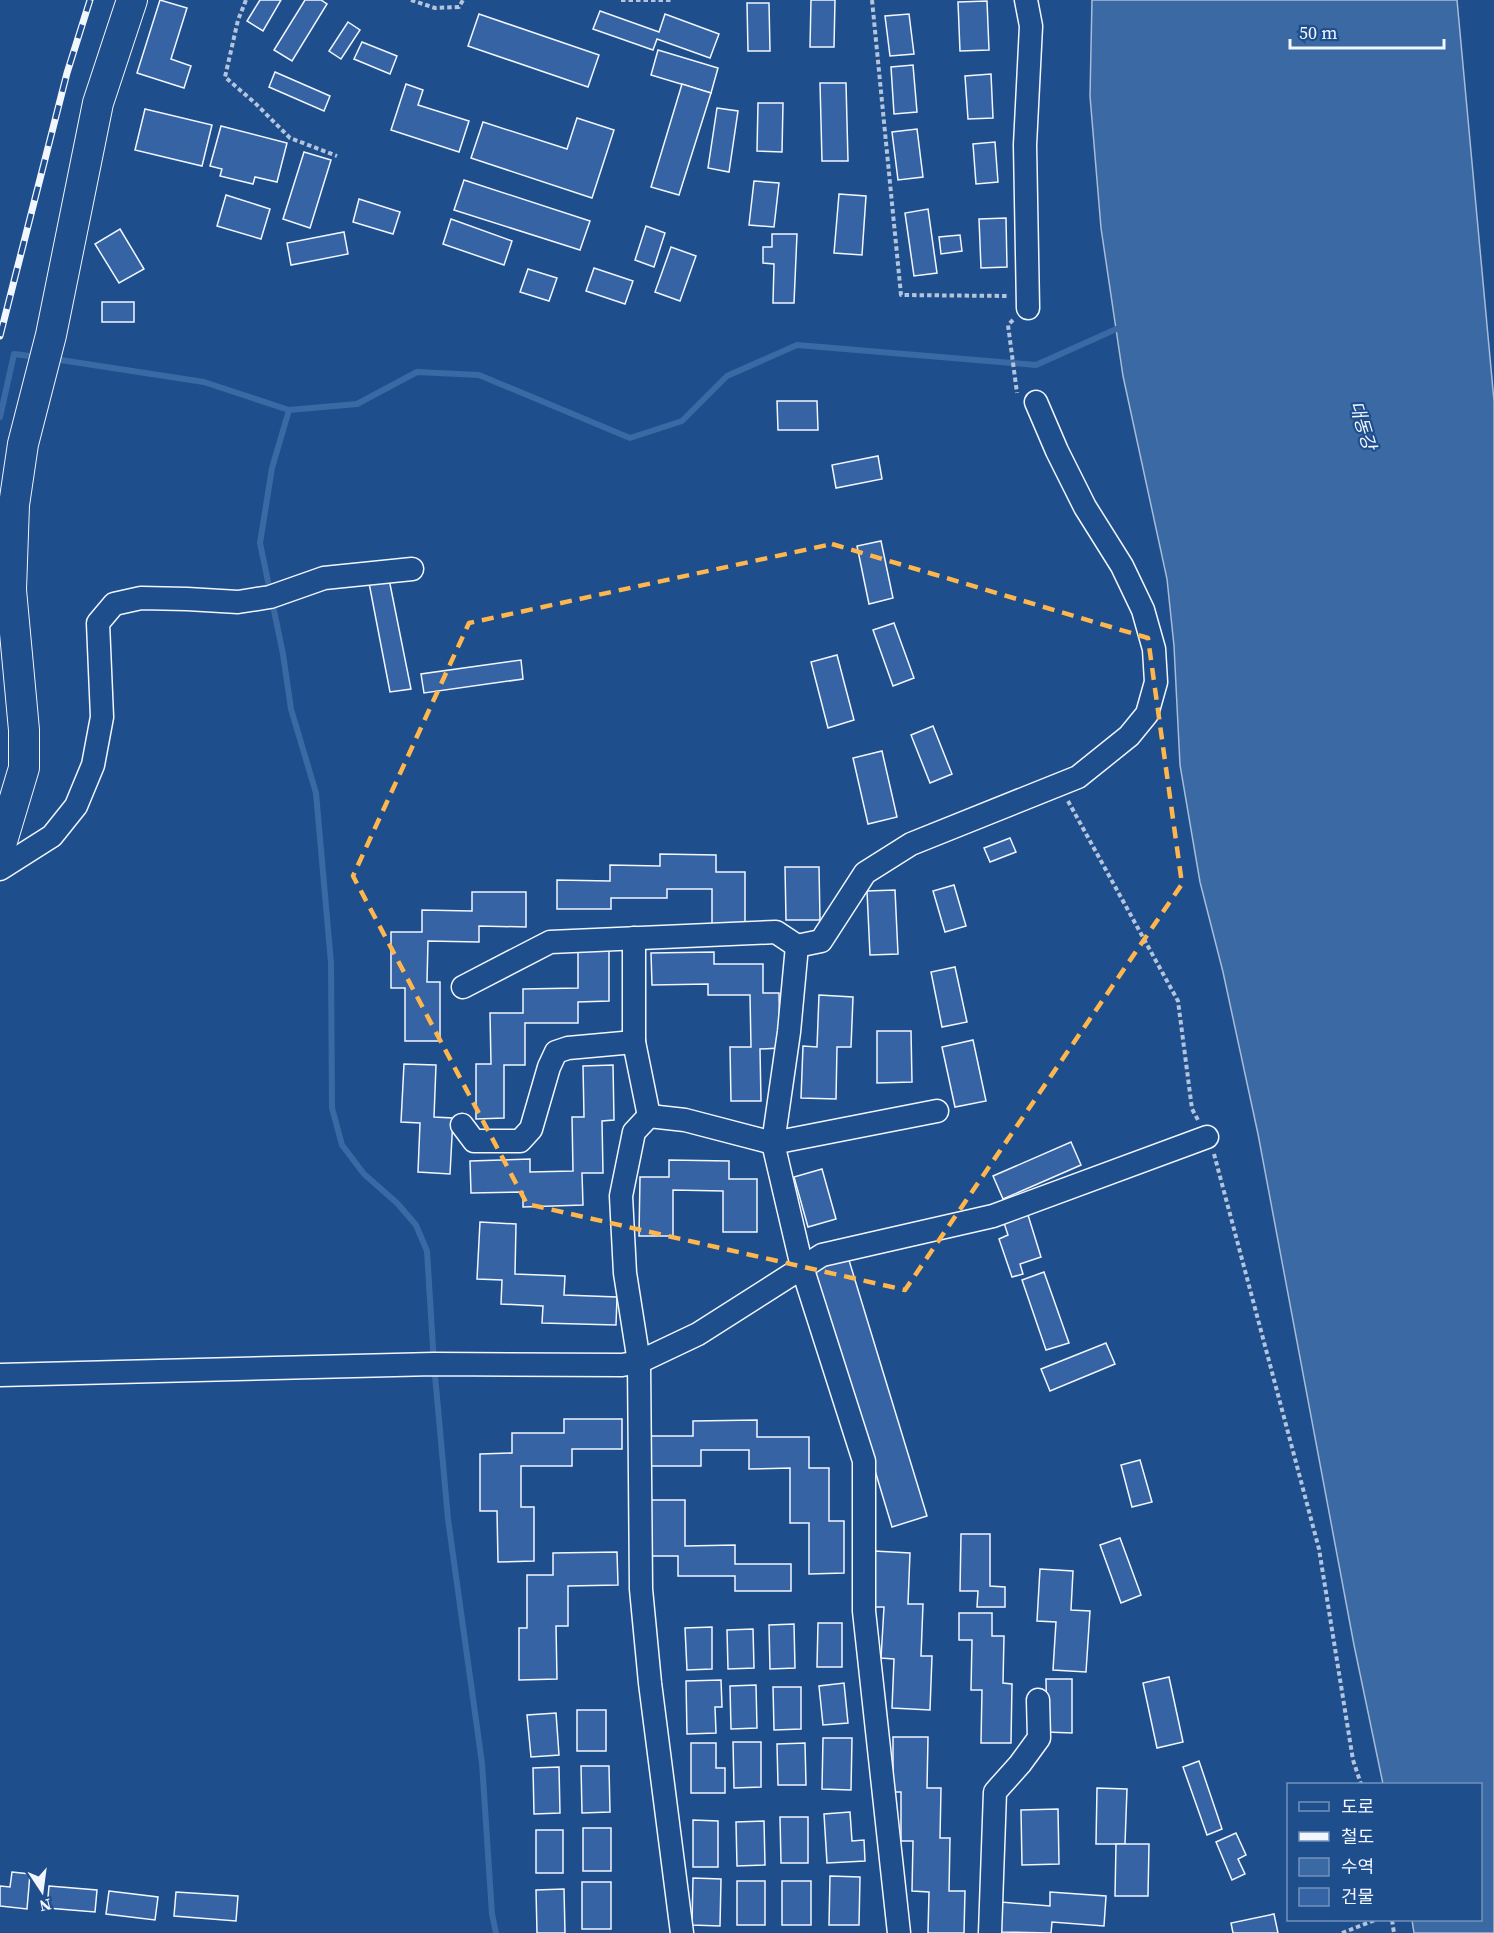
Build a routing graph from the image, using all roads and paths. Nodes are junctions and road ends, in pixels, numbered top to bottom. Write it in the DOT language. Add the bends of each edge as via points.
graph roads {
  1 [pos="132,0"];
  2 [pos="246,0"];
  3 [pos="411,0"];
  4 [pos="463,0"];
  5 [pos="621,0"];
  6 [pos="671,0"];
  7 [pos="872,0"];
  8 [pos="1026,0"];
  9 [pos="337,156"];
  10 [pos="1028,302"];
  11 [pos="1008,325"];
  12 [pos="1027,398"];
  13 [pos="412,569"];
  14 [pos="1059,785"];
  15 [pos="0,848"];
  16 [pos="0,869"];
  17 [pos="634,938"];
  18 [pos="797,946"];
  19 [pos="463,987"];
  20 [pos="634,1041"];
  21 [pos="937,1111"];
  22 [pos="649,1116"];
  23 [pos="462,1125"];
  24 [pos="1207,1137"];
  25 [pos="773,1143"];
  26 [pos="802,1267"];
  27 [pos="639,1362"];
  28 [pos="0,1375"];
  29 [pos="1038,1700"];
  30 [pos="1360,1783"];
  31 [pos="1372,1921"];
  32 [pos="682,1933"];
  33 [pos="899,1933"];
  34 [pos="990,1933"];
  35 [pos="1342,1933"];
  1 -- 15 [label="main road" via="98,103 51,335 22,444 10,590 24,768"];
  2 -- 9 [label="path" via="225,77 290,138"];
  3 -- 4 [label="path" via="435,8 459,7"];
  5 -- 6 [label="path"];
  7 -- 10 [label="path" via="901,295"];
  8 -- 10 [label="street" via="1031,26 1025,145"];
  11 -- 12 [label="path"];
  12 -- 14 [label="street" via="1084,507 1122,566 1143,610 1154,649 1156,682 1147,714 1129,736 1078,777"];
  13 -- 16 [label="street" via="324,578 270,597 238,602 141,598 114,604 98,623 102,717 93,765 76,806 52,836"];
  14 -- 18 [label="street" via="911,844 865,873 821,941"];
  14 -- 24 [label="path" via="1178,1001 1192,1109"];
  17 -- 18 [label="street" via="776,932"];
  17 -- 19 [label="street" via="550,942"];
  17 -- 20 [label="street"];
  18 -- 25 [label="street"];
  20 -- 22 [label="street"];
  20 -- 23 [label="street" via="568,1048 556,1053 531,1129 520,1141 474,1141"];
  21 -- 25 [label="street"];
  22 -- 25 [label="street" via="686,1120"];
  22 -- 27 [label="street" via="634,1132 621,1196 625,1273"];
  24 -- 26 [label="street" via="993,1216 822,1255"];
  24 -- 30 [label="path" via="1319,1549 1353,1760"];
  25 -- 26 [label="street"];
  26 -- 27 [label="street" via="698,1334"];
  26 -- 33 [label="street" via="864,1461 864,1611"];
  27 -- 28 [label="street"];
  27 -- 32 [label="street" via="641,1589"];
  29 -- 34 [label="street" via="1039,1738 995,1792"];
  31 -- 35 [label="path"];
}
